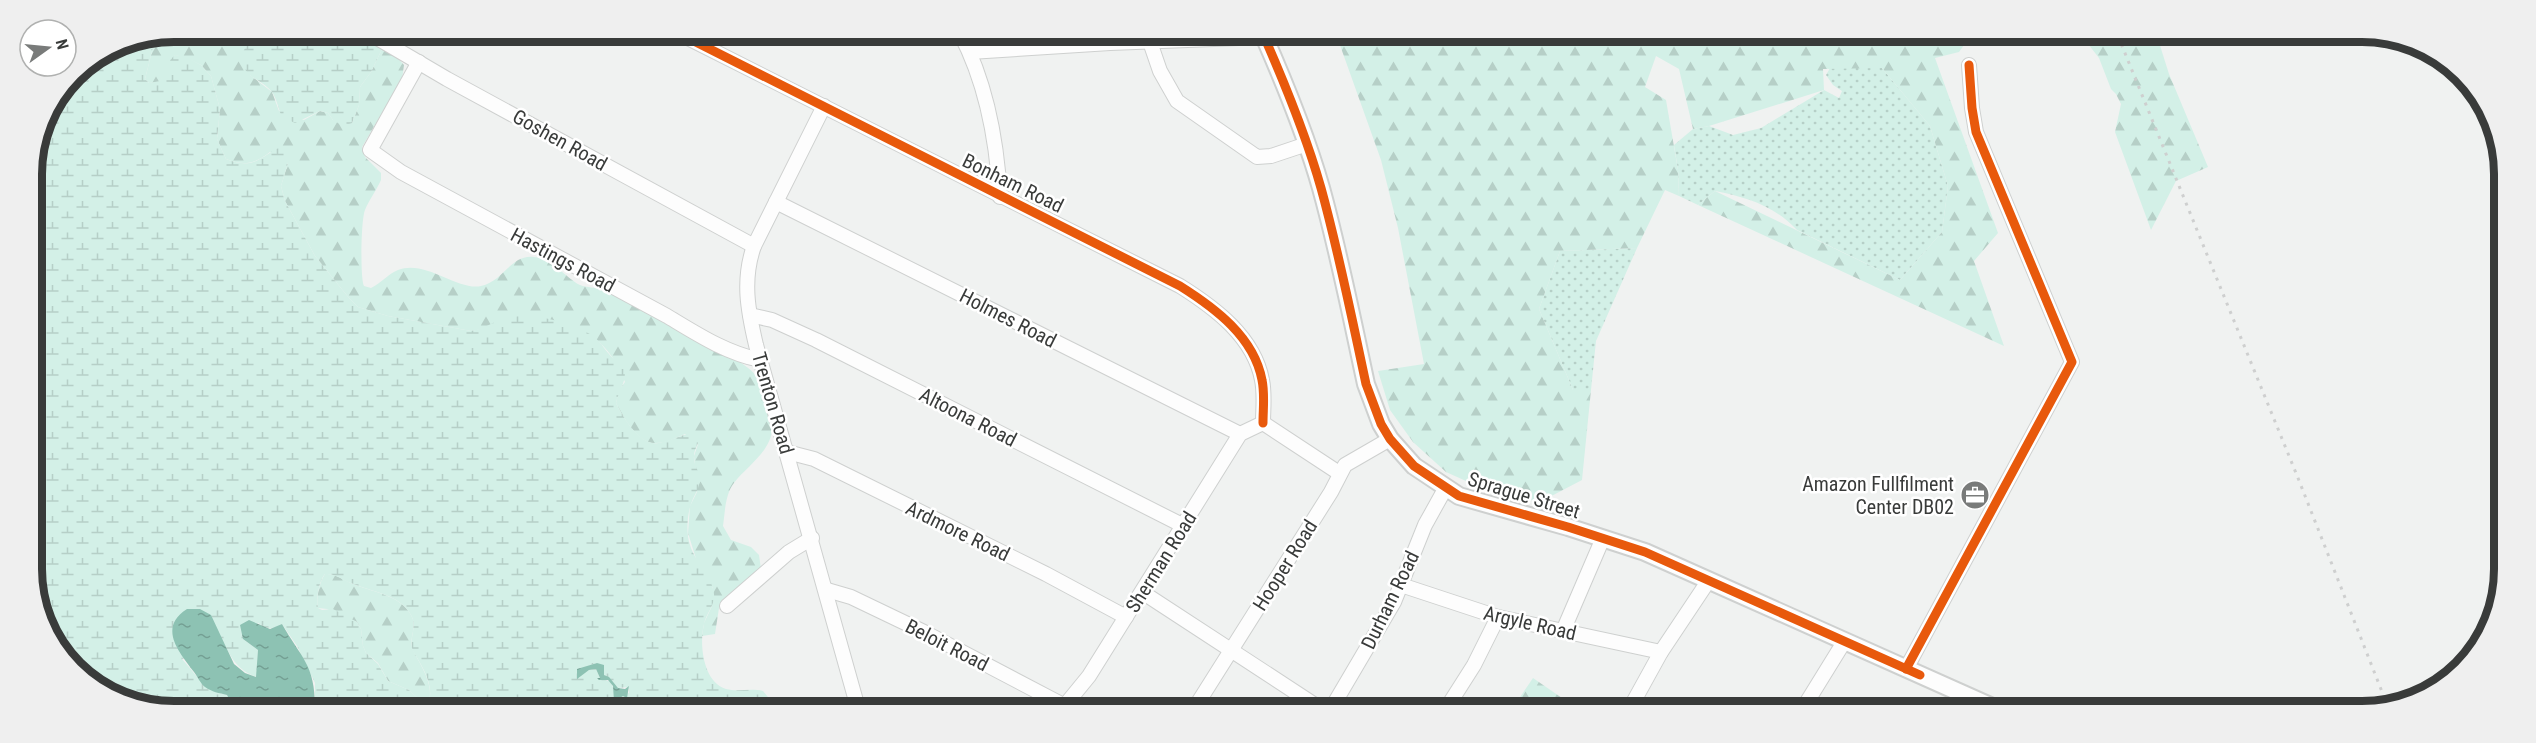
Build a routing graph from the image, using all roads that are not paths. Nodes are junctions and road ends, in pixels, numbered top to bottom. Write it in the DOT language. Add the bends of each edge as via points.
graph roads {
  1 [pos="384,42"];
  2 [pos="696,42"];
  3 [pos="965,42"];
  4 [pos="1150,42"];
  5 [pos="1266,42"];
  6 [pos="970,52"];
  7 [pos="419,62"];
  8 [pos="1969,65"];
  9 [pos="824,106"];
  10 [pos="1307,144"];
  11 [pos="1000,197"];
  12 [pos="776,202"];
  13 [pos="754,246"];
  14 [pos="750,315"];
  15 [pos="760,360"];
  16 [pos="1263,423"];
  17 [pos="1240,434"];
  18 [pos="1390,439"];
  19 [pos="787,452"];
  20 [pos="1339,473"];
  21 [pos="1445,489"];
  22 [pos="1184,526"];
  23 [pos="812,538"];
  24 [pos="1603,538"];
  25 [pos="1709,580"];
  26 [pos="1401,585"];
  27 [pos="827,590"];
  28 [pos="1142,592"];
  29 [pos="727,606"];
  30 [pos="1126,617"];
  31 [pos="1498,617"];
  32 [pos="1563,631"];
  33 [pos="1844,642"];
  34 [pos="1231,650"];
  35 [pos="1661,652"];
  36 [pos="1906,669"];
  37 [pos="856,701"];
  38 [pos="1053,701"];
  39 [pos="1069,701"];
  40 [pos="1199,701"];
  41 [pos="1309,701"];
  42 [pos="1336,701"];
  43 [pos="1451,701"];
  44 [pos="1634,701"];
  45 [pos="1811,701"];
  46 [pos="1978,701"];
  1 -- 7 [label="street, Goshen Road"];
  2 -- 9 [label="street, Bonham Road"];
  3 -- 6 [label="street"];
  4 -- 6 [label="street"];
  4 -- 10 [label="street" via="1177,101 1257,157"];
  5 -- 10 [label="main road, Sprague Street"];
  6 -- 11 [label="street" via="995,147"];
  7 -- 13 [label="street, Goshen Road"];
  7 -- 15 [label="street, Hastings Road" via="370,150 401,172 705,339"];
  8 -- 36 [label="street" via="1976,132 2072,362"];
  9 -- 11 [label="street, Bonham Road"];
  9 -- 12 [label="street, Trenton Road"];
  10 -- 18 [label="main road, Sprague Street" via="1333,232 1366,384"];
  11 -- 16 [label="street, Bonham Road" via="1180,286 1228,321 1259,368"];
  12 -- 13 [label="street, Trenton Road"];
  12 -- 17 [label="street, Holmes Road"];
  13 -- 14 [label="street, Trenton Road" via="746,276"];
  14 -- 15 [label="street, Trenton Road"];
  14 -- 22 [label="street, Altoona Road" via="816,340"];
  15 -- 19 [label="street, Trenton Road"];
  16 -- 17 [label="street"];
  16 -- 20 [label="street"];
  17 -- 22 [label="street, Sherman Road"];
  18 -- 20 [label="street, Hooper Road" via="1349,462"];
  18 -- 21 [label="main road, Sprague Street" via="1414,466"];
  19 -- 23 [label="street, Trenton Road"];
  19 -- 30 [label="street, Ardmore Road" via="814,459"];
  20 -- 34 [label="street, Hooper Road" via="1331,492"];
  21 -- 24 [label="main road, Sprague Street"];
  21 -- 26 [label="street, Durham Road" via="1425,525"];
  22 -- 28 [label="street, Sherman Road"];
  23 -- 27 [label="street, Trenton Road"];
  23 -- 29 [label="street" via="789,552"];
  24 -- 25 [label="main road, Sprague Street"];
  24 -- 32 [label="street"];
  25 -- 33 [label="main road, Sprague Street"];
  25 -- 35 [label="street"];
  26 -- 31 [label="street, Argyle Road"];
  26 -- 42 [label="street, Durham Road"];
  27 -- 37 [label="street, Trenton Road"];
  27 -- 38 [label="street, Beloit Road" via="851,597 924,632"];
  28 -- 30 [label="street, Sherman Road"];
  28 -- 34 [label="street"];
  30 -- 39 [label="street, Sherman Road"];
  31 -- 32 [label="street, Argyle Road"];
  31 -- 43 [label="street"];
  32 -- 35 [label="street, Argyle Road"];
  33 -- 36 [label="main road, Sprague Street"];
  33 -- 45 [label="street"];
  34 -- 40 [label="street, Hooper Road"];
  34 -- 41 [label="street"];
  35 -- 44 [label="street"];
  36 -- 46 [label="main road, Sprague Street"];
}
